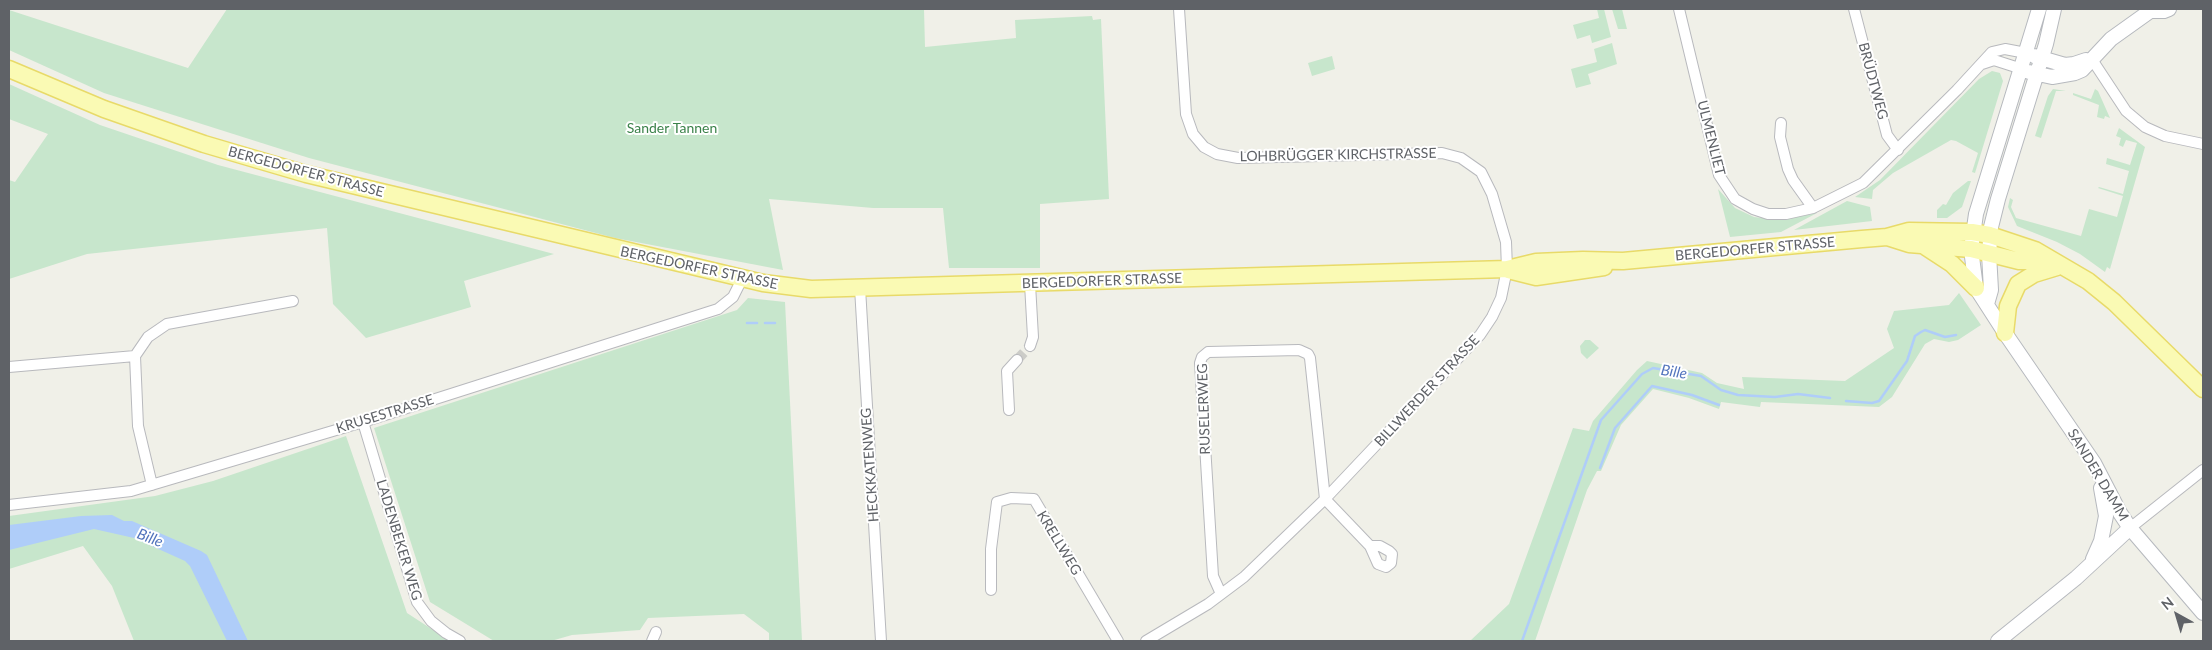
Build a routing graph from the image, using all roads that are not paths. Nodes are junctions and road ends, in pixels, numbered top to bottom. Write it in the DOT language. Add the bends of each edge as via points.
graph roads {
  1 [pos="1179,9"];
  2 [pos="1679,9"];
  3 [pos="1854,9"];
  4 [pos="2039,9"];
  5 [pos="2054,9"];
  6 [pos="2169,9"];
  7 [pos="2147,11"];
  8 [pos="2026,53"];
  9 [pos="2042,58"];
  10 [pos="2091,58"];
  11 [pos="1981,65"];
  12 [pos="9,69"];
  13 [pos="2022,69"];
  14 [pos="2037,74"];
  15 [pos="1781,123"];
  16 [pos="2203,144"];
  17 [pos="1898,150"];
  18 [pos="1813,208"];
  19 [pos="1972,232"];
  20 [pos="1990,235"];
  21 [pos="1888,237"];
  22 [pos="1922,245"];
  23 [pos="1971,250"];
  24 [pos="1988,254"];
  25 [pos="2058,264"];
  26 [pos="1507,270"];
  27 [pos="742,279"];
  28 [pos="1030,284"];
  29 [pos="860,288"];
  30 [pos="1976,288"];
  31 [pos="293,301"];
  32 [pos="1987,304"];
  33 [pos="2005,333"];
  34 [pos="1030,346"];
  35 [pos="135,356"];
  36 [pos="1017,360"];
  37 [pos="9,367"];
  38 [pos="2203,389"];
  39 [pos="1009,410"];
  40 [pos="363,422"];
  41 [pos="2094,463"];
  42 [pos="2203,470"];
  43 [pos="152,484"];
  44 [pos="1324,499"];
  45 [pos="9,505"];
  46 [pos="2130,528"];
  47 [pos="1370,546"];
  48 [pos="2089,566"];
  49 [pos="991,590"];
  50 [pos="1222,594"];
  51 [pos="2203,613"];
  52 [pos="460,641"];
  53 [pos="881,641"];
  54 [pos="1118,641"];
  55 [pos="1146,641"];
  56 [pos="1998,641"];
  1 -- 26 [label="street, LOHBRÜGGER KIRCHSTRASSE" via="1186,114 1193,134 1204,147 1217,154 1238,158 1442,153 1461,158 1481,172 1492,194 1506,242"];
  2 -- 18 [label="street, ULMENLIET" via="1719,175 1726,188 1735,199 1759,212 1786,214"];
  3 -- 17 [label="street, BRÜDTWEG" via="1887,135"];
  4 -- 8 [label="main road, SANDER DAMM"];
  5 -- 9 [label="main road"];
  6 -- 7 [label="main road"];
  7 -- 10 [label="main road"];
  8 -- 9 [label="main road"];
  8 -- 11 [label="street, ULMENLIET" via="1996,50"];
  8 -- 13 [label="main road, SANDER DAMM"];
  9 -- 10 [label="main road" via="2069,65"];
  9 -- 14 [label="main road"];
  10 -- 14 [label="main road" via="2087,66 2075,73 2052,77"];
  10 -- 16 [label="street" via="2126,111 2145,127"];
  11 -- 13 [label="street" via="1994,60"];
  11 -- 17 [label="street, ULMENLIET"];
  12 -- 27 [label="main road, BERGEDORFER STRASSE" via="104,109 204,144 306,174"];
  13 -- 14 [label="main road"];
  13 -- 19 [label="main road, SANDER DAMM"];
  14 -- 20 [label="main road"];
  15 -- 18 [label="street" via="1780,137 1788,169"];
  17 -- 18 [label="street, ULMENLIET" via="1863,183"];
  19 -- 20 [label="main road, BERGEDORFER STRASSE"];
  19 -- 21 [label="main road, BERGEDORFER STRASSE" via="1909,231"];
  19 -- 23 [label="main road, SANDER DAMM"];
  20 -- 24 [label="main road"];
  20 -- 25 [label="main road, BERGEDORFER STRASSE" via="2036,250"];
  21 -- 22 [label="main road, BERGEDORFER STRASSE"];
  21 -- 26 [label="main road, BERGEDORFER STRASSE" via="1622,261 1536,262"];
  22 -- 23 [label="main road, BERGEDORFER STRASSE"];
  22 -- 30 [label="main road" via="1945,258"];
  23 -- 24 [label="main road, BERGEDORFER STRASSE"];
  23 -- 30 [label="main road, SANDER DAMM"];
  24 -- 25 [label="main road, BERGEDORFER STRASSE" via="2018,261"];
  24 -- 32 [label="main road" via="1991,290"];
  25 -- 33 [label="main road" via="2018,284 2008,306"];
  25 -- 38 [label="main road, BERGEDORFER STRASSE" via="2088,281 2114,302"];
  26 -- 28 [label="main road, BERGEDORFER STRASSE"];
  26 -- 44 [label="street, BILLWERDER STRASSE" via="1501,298 1480,335"];
  27 -- 29 [label="main road, BERGEDORFER STRASSE" via="812,289"];
  27 -- 40 [label="street, KRUSESTRASSE" via="733,297 718,309"];
  28 -- 29 [label="main road, BERGEDORFER STRASSE"];
  28 -- 34 [label="street" via="1033,338"];
  29 -- 53 [label="street, HECKKATENWEG"];
  30 -- 32 [label="main road, SANDER DAMM"];
  31 -- 35 [label="street" via="167,324 148,337"];
  32 -- 33 [label="main road, SANDER DAMM"];
  33 -- 41 [label="main road, SANDER DAMM"];
  35 -- 37 [label="street"];
  35 -- 43 [label="street" via="138,426"];
  36 -- 39 [label="street" via="1007,371"];
  40 -- 43 [label="street, KRUSESTRASSE"];
  40 -- 52 [label="street, LADENBEKER WEG" via="417,602 431,621"];
  41 -- 46 [label="main road, SANDER DAMM"];
  41 -- 48 [label="main road" via="2106,516 2101,541"];
  42 -- 46 [label="street"];
  43 -- 45 [label="street, KRUSESTRASSE" via="132,491"];
  44 -- 47 [label="street"];
  44 -- 50 [label="street, BILLWERDER STRASSE" via="1244,577"];
  44 -- 50 [label="street, RUSELERWEG" via="1308,354 1300,350 1203,355 1200,363 1213,576"];
  46 -- 48 [label="main road"];
  46 -- 51 [label="main road, SANDER DAMM"];
  48 -- 56 [label="main road"];
  49 -- 54 [label="street, KRELLWEG" via="991,550 998,502 1011,498 1034,499"];
  50 -- 55 [label="street, BILLWERDER STRASSE"];
}
